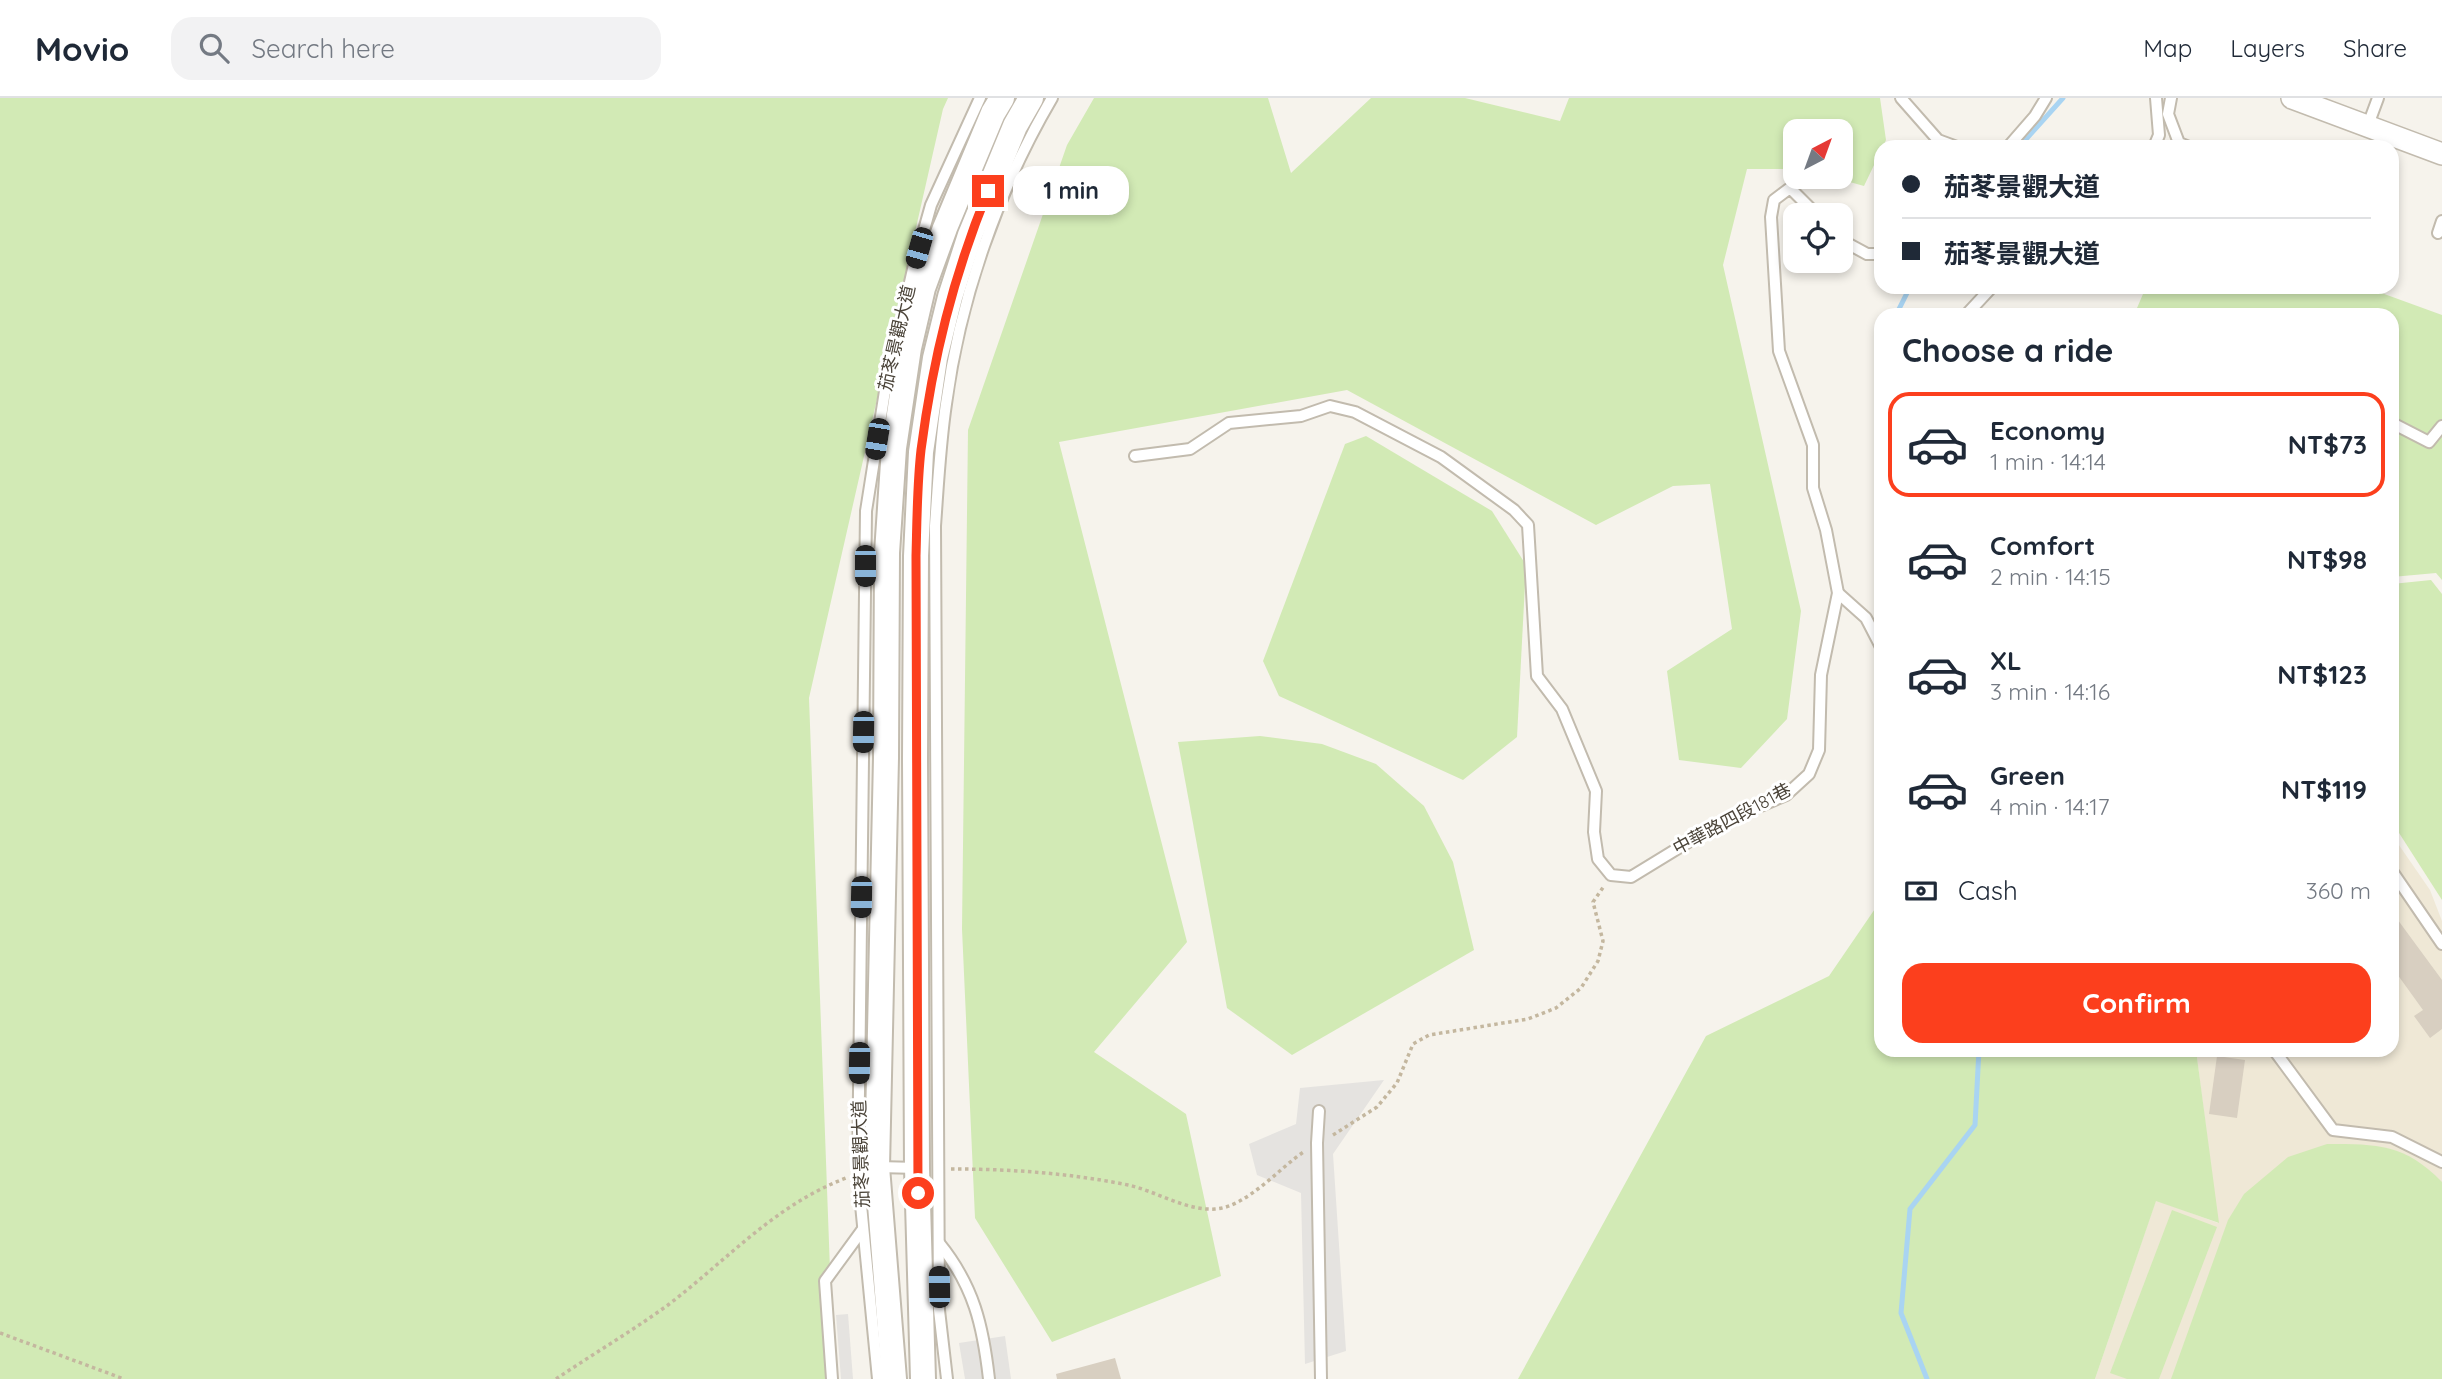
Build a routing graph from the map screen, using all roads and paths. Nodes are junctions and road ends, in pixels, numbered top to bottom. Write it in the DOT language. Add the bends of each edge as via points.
graph roads {
  1 [pos="1031,98"];
  2 [pos="1052,98"];
  3 [pos="1901,98"];
  4 [pos="2046,98"];
  5 [pos="2156,98"];
  6 [pos="2171,98"];
  7 [pos="2292,98"];
  8 [pos="2378,98"];
  9 [pos="988,104"];
  10 [pos="2368,125"];
  11 [pos="1023,130"];
  12 [pos="1938,140"];
  13 [pos="2014,140"];
  14 [pos="2157,140"];
  15 [pos="2178,140"];
  16 [pos="2442,153"];
  17 [pos="1805,203"];
  18 [pos="1853,246"];
  19 [pos="1874,254"];
  20 [pos="1986,294"];
  21 [pos="1972,308"];
  22 [pos="2442,426"];
  23 [pos="2399,427"];
  24 [pos="1135,456"];
  25 [pos="1838,593"];
  26 [pos="1874,633"];
  27 [pos="2399,882"];
  28 [pos="2442,944"];
  29 [pos="2279,1057"];
  30 [pos="1319,1111"];
  31 [pos="2442,1162"];
  32 [pos="928,1168"];
  33 [pos="868,1170"];
  34 [pos="863,1229"];
  35 [pos="939,1242"];
  36 [pos="0,1333"];
  37 [pos="124,1379"];
  38 [pos="556,1379"];
  39 [pos="832,1379"];
  40 [pos="878,1379"];
  41 [pos="894,1379"];
  42 [pos="923,1379"];
  43 [pos="947,1379"];
  44 [pos="989,1379"];
  45 [pos="1321,1379"];
  1 -- 11 [label="street"];
  2 -- 11 [label="lane"];
  3 -- 12 [label="lane"];
  4 -- 13 [label="lane"];
  5 -- 14 [label="lane"];
  6 -- 15 [label="lane" via="2168,114"];
  7 -- 10 [label="street"];
  8 -- 10 [label="lane"];
  9 -- 33 [label="street, 茄苳景觀大道" via="923,288 894,448"];
  10 -- 16 [label="street"];
  11 -- 32 [label="street" via="970,235 950,297 935,358 921,452 916,556"];
  17 -- 25 [label="lane, 中華路四段181巷" via="1790,188 1774,200 1770,217 1779,351 1813,445 1814,488"];
  18 -- 19 [label="lane"];
  20 -- 21 [label="lane"];
  22 -- 23 [label="lane" via="2429,442"];
  24 -- 25 [label="lane, 中華路四段181巷" via="1190,449 1228,423 1301,416 1330,407 1355,412 1441,457 1514,510 1528,525 1537,676 1562,709 1596,791 1598,859 1611,876 1631,877 1716,825 1786,794 1809,774 1819,750 1821,676"];
  25 -- 26 [label="lane" via="1866,618"];
  27 -- 28 [label="lane"];
  29 -- 31 [label="lane" via="2333,1130 2392,1137"];
  30 -- 45 [label="lane"];
  32 -- 33 [label="lane"];
  32 -- 35 [label="lane"];
  32 -- 42 [label="street"];
  33 -- 34 [label="lane, 茄苳景觀大道"];
  33 -- 38 [label="path" via="826,1186 767,1221 667,1305"];
  33 -- 41 [label="street, 茄苳景觀大道"];
  34 -- 39 [label="lane" via="825,1281"];
  34 -- 40 [label="lane, 茄苳景觀大道"];
  35 -- 43 [label="lane" via="939,1310"];
  35 -- 44 [label="lane" via="975,1304"];
  36 -- 37 [label="path"];
}
